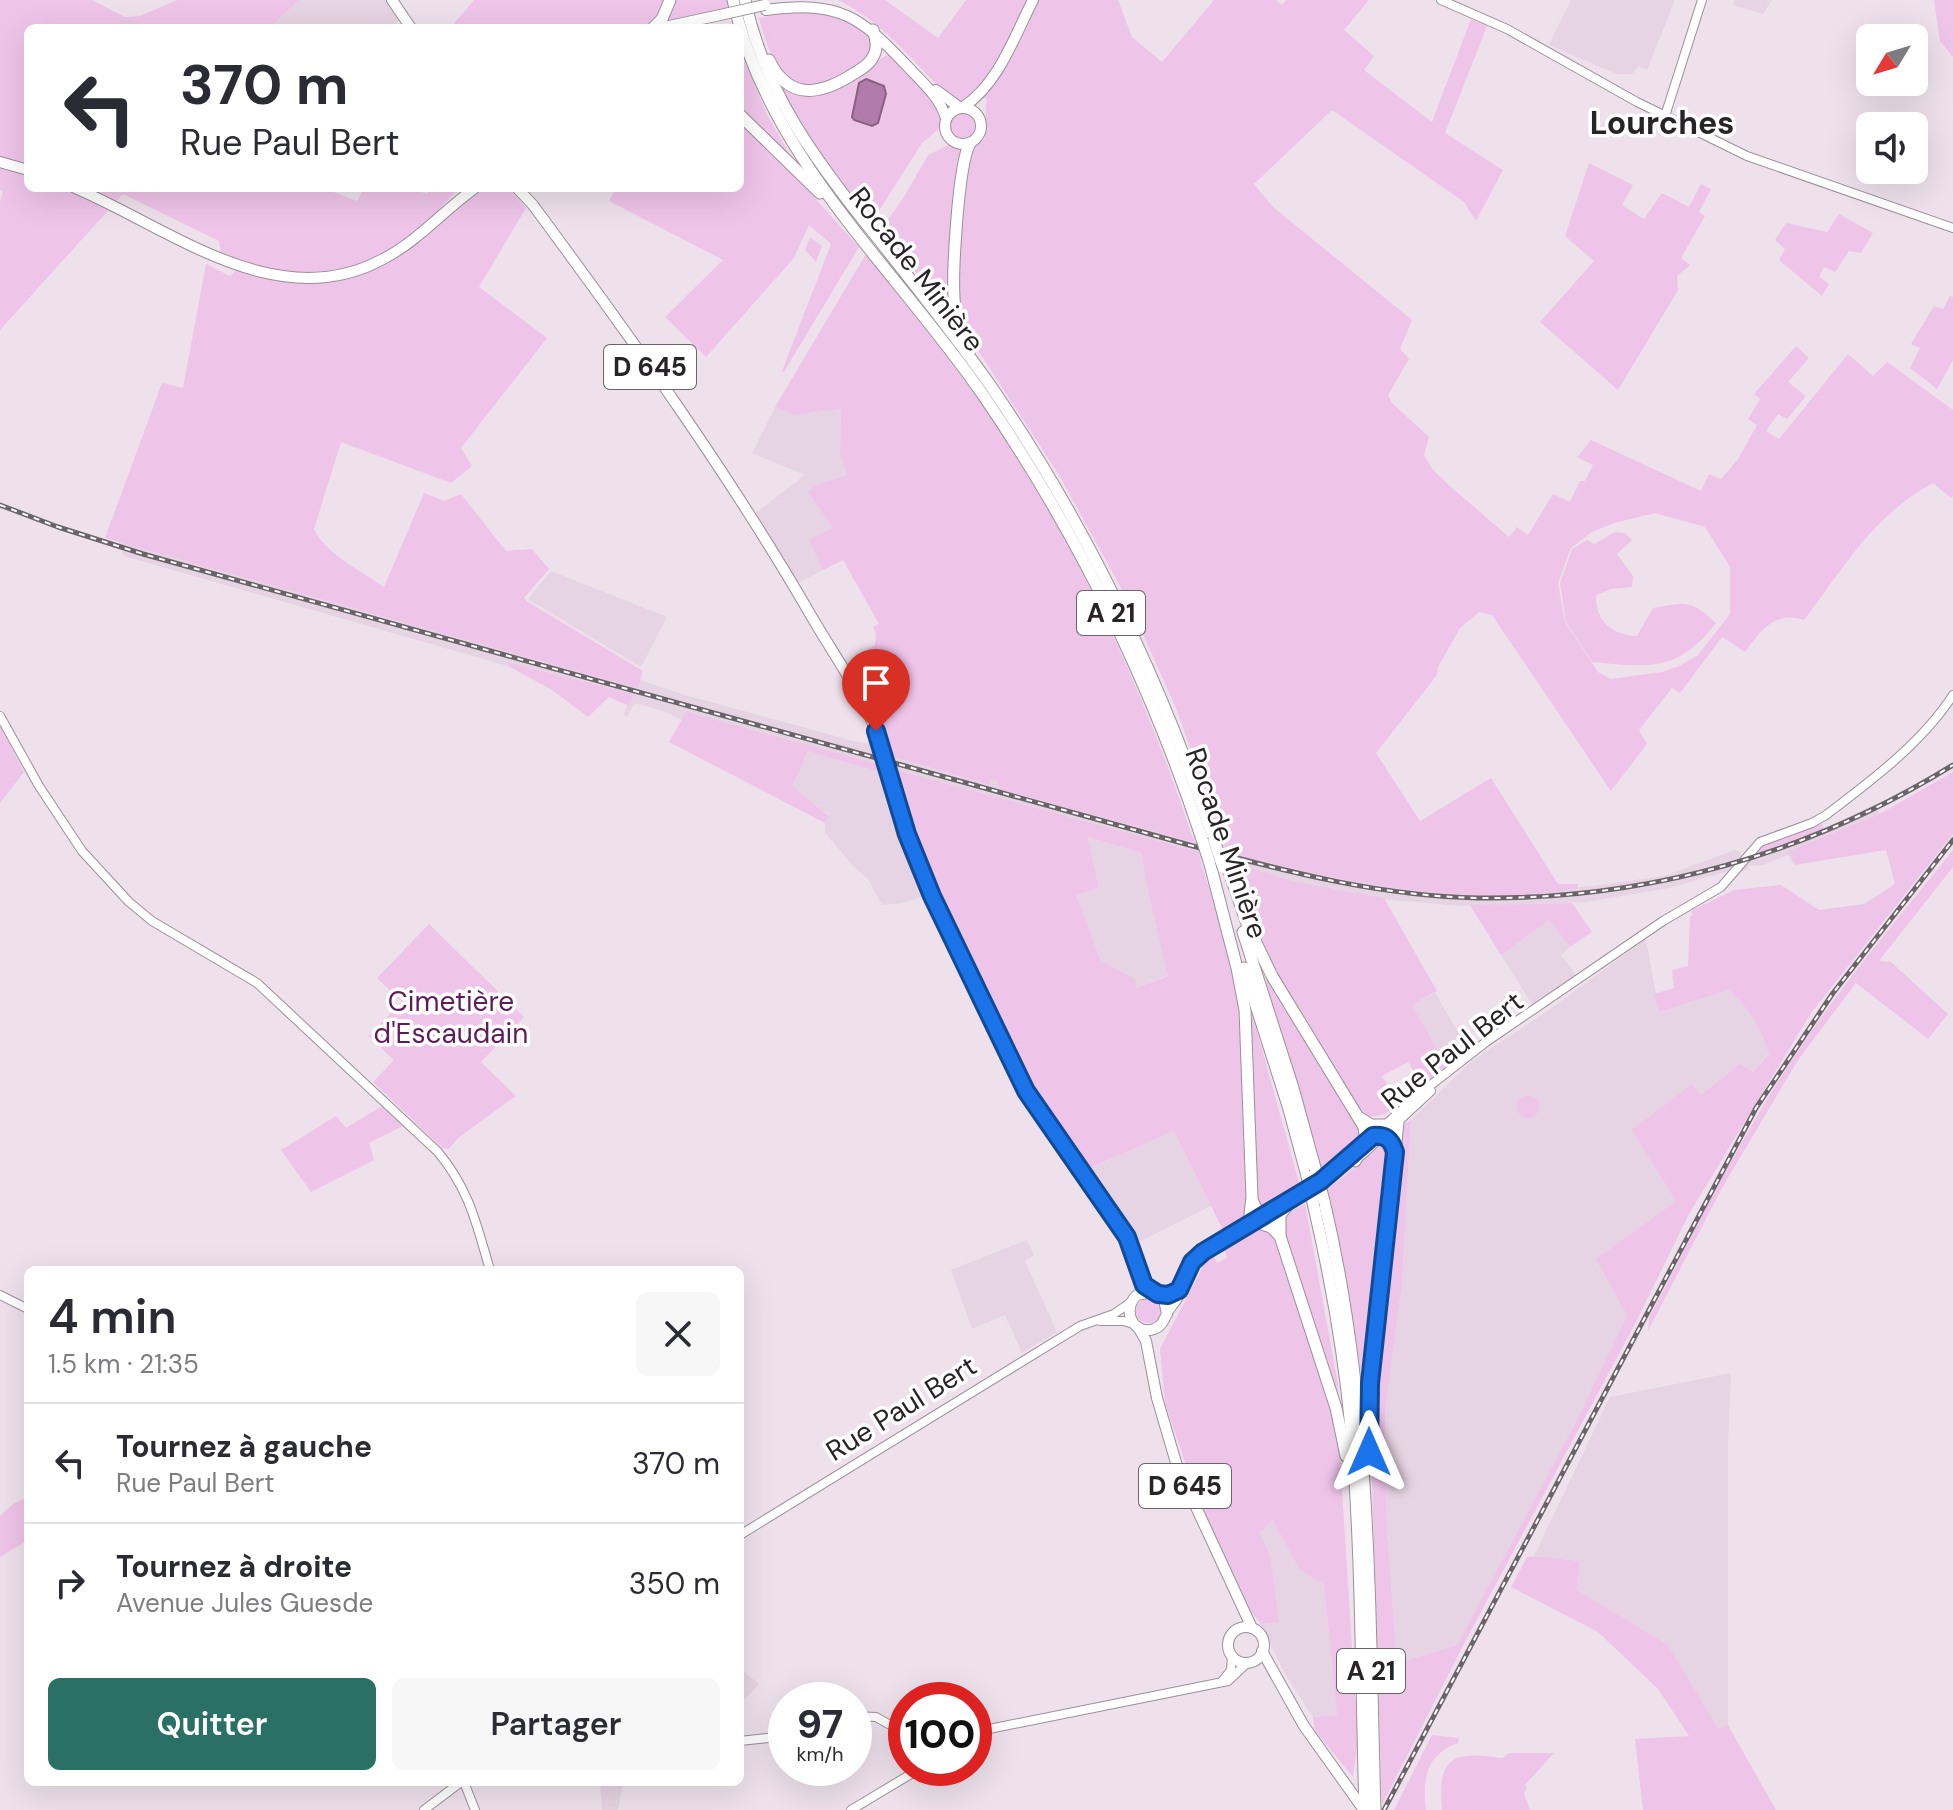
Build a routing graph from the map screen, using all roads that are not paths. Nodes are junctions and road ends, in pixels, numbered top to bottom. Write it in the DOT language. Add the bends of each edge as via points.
graph roads {
  1 [pos="392,0"];
  2 [pos="670,0"];
  3 [pos="733,0"];
  4 [pos="746,0"];
  5 [pos="798,0"];
  6 [pos="815,0"];
  7 [pos="1441,0"];
  8 [pos="1702,0"];
  9 [pos="1031,3"];
  10 [pos="766,8"];
  11 [pos="721,17"];
  12 [pos="408,24"];
  13 [pos="657,24"];
  14 [pos="682,24"];
  15 [pos="696,24"];
  16 [pos="740,24"];
  17 [pos="873,30"];
  18 [pos="744,40"];
  19 [pos="993,74"];
  20 [pos="961,107"];
  21 [pos="978,115"];
  22 [pos="1665,116"];
  23 [pos="946,118"];
  24 [pos="744,119"];
  25 [pos="970,143"];
  26 [pos="0,162"];
  27 [pos="24,169"];
  28 [pos="83,192"];
  29 [pos="461,192"];
  30 [pos="470,192"];
  31 [pos="521,192"];
  32 [pos="527,192"];
  33 [pos="533,205"];
  34 [pos="440,216"];
  35 [pos="1953,228"];
  36 [pos="875,252"];
  37 [pos="1009,414"];
  38 [pos="1953,695"];
  39 [pos="0,716"];
  40 [pos="1212,841"];
  41 [pos="1210,864"];
  42 [pos="1225,868"];
  43 [pos="1621,950"];
  44 [pos="1360,1118"];
  45 [pos="1398,1122"];
  46 [pos="1376,1135"];
  47 [pos="1395,1152"];
  48 [pos="1355,1161"];
  49 [pos="1311,1172"];
  50 [pos="1294,1197"];
  51 [pos="1319,1204"];
  52 [pos="1265,1218"];
  53 [pos="1116,1222"];
  54 [pos="1280,1236"];
  55 [pos="489,1266"];
  56 [pos="1183,1285"];
  57 [pos="1155,1293"];
  58 [pos="0,1295"];
  59 [pos="1132,1300"];
  60 [pos="24,1307"];
  61 [pos="1167,1314"];
  62 [pos="1087,1322"];
  63 [pos="1136,1326"];
  64 [pos="1160,1326"];
  65 [pos="1152,1371"];
  66 [pos="1366,1494"];
  67 [pos="1357,1531"];
  68 [pos="744,1533"];
  69 [pos="1236,1595"];
  70 [pos="1252,1628"];
  71 [pos="1236,1630"];
  72 [pos="1262,1651"];
  73 [pos="1232,1656"];
  74 [pos="1249,1662"];
  75 [pos="1221,1682"];
  76 [pos="1281,1685"];
  77 [pos="992,1728"];
  78 [pos="768,1738"];
  79 [pos="744,1741"];
  80 [pos="1369,1765"];
  81 [pos="457,1786"];
  82 [pos="464,1786"];
  83 [pos="891,1786"];
  84 [pos="424,1810"];
  85 [pos="475,1810"];
  86 [pos="851,1810"];
  87 [pos="1364,1810"];
  88 [pos="1375,1810"];
  1 -- 12 [label="main road"];
  2 -- 13 [label="highway"];
  3 -- 16 [label="highway, Rocade Minière / A 21"];
  4 -- 17 [label="highway" via="771,65 802,90 825,89 866,66 876,49"];
  4 -- 37 [label="highway, Rocade Minière / A 21" via="764,65 804,141"];
  5 -- 10 [label="main road"];
  6 -- 20 [label="main road" via="868,20 943,97"];
  7 -- 22 [label="street" via="1507,29"];
  8 -- 22 [label="street"];
  9 -- 19 [label="main road"];
  10 -- 11 [label="main road, bridge"];
  10 -- 17 [label="main road" via="826,6"];
  11 -- 14 [label="main road"];
  11 -- 15 [label="main road"];
  17 -- 23 [label="main road" via="934,95"];
  18 -- 36 [label="highway, Rocade Minière / A 21" via="775,115 805,164"];
  19 -- 20 [label="main road"];
  19 -- 21 [label="main road"];
  20 -- 21 [label="main road"];
  20 -- 23 [label="main road"];
  21 -- 25 [label="main road" via="981,131"];
  22 -- 35 [label="street" via="1768,164"];
  23 -- 25 [label="main road" via="950,138"];
  24 -- 36 [label="highway"];
  25 -- 37 [label="highway" via="961,181 955,304 966,339"];
  26 -- 27 [label="main road"];
  28 -- 34 [label="main road" via="232,263 288,278 335,276 371,265 403,248"];
  29 -- 34 [label="main road"];
  30 -- 34 [label="main road"];
  31 -- 33 [label="main road, D 645"];
  32 -- 33 [label="main road, D 645"];
  33 -- 53 [label="main road, D 645, bridge" via="631,338 776,557 867,713 932,896 984,1008 1037,1109"];
  36 -- 40 [label="highway, Rocade Minière / A 21" via="995,412 1071,536 1109,608"];
  37 -- 40 [label="highway, Rocade Minière / A 21" via="1109,585 1155,684"];
  38 -- 43 [label="street, Rue Paul Bert" via="1927,730 1819,820 1760,842 1721,887"];
  39 -- 55 [label="street" via="86,856 138,910 261,987 434,1148 466,1193"];
  40 -- 41 [label="highway, Rocade Minière / A 21, bridge"];
  40 -- 42 [label="highway, Rocade Minière / A 21, bridge"];
  41 -- 49 [label="highway, Rocade Minière / A 21"];
  41 -- 52 [label="highway" via="1245,1010 1252,1197"];
  42 -- 44 [label="highway" via="1276,984"];
  42 -- 49 [label="highway, Rocade Minière / A 21" via="1293,1088"];
  43 -- 45 [label="street, Rue Paul Bert" via="1455,1071"];
  43 -- 46 [label="street, Rue Paul Bert" via="1466,1057"];
  44 -- 46 [label="highway"];
  44 -- 46 [label="highway" via="1366,1132"];
  45 -- 46 [label="street, Rue Paul Bert"];
  45 -- 47 [label="highway"];
  46 -- 47 [label="highway" via="1391,1141"];
  46 -- 48 [label="highway"];
  46 -- 48 [label="street, Rue Paul Bert"];
  46 -- 50 [label="main road, Rue Paul Bert"];
  47 -- 66 [label="highway" via="1370,1383"];
  48 -- 52 [label="main road, Rue Paul Bert" via="1321,1188"];
  49 -- 51 [label="highway, Rocade Minière / A 21, bridge"];
  50 -- 52 [label="highway"];
  50 -- 52 [label="main road, Rue Paul Bert"];
  51 -- 66 [label="highway, Rocade Minière / A 21" via="1353,1352"];
  51 -- 67 [label="highway, Rocade Minière / A 21" via="1344,1371"];
  52 -- 54 [label="highway"];
  52 -- 54 [label="highway" via="1279,1222"];
  52 -- 56 [label="main road, Rue Paul Bert" via="1197,1257"];
  53 -- 57 [label="main road, D 645" via="1131,1244 1141,1279"];
  53 -- 59 [label="main road, D 645" via="1133,1270"];
  54 -- 67 [label="highway" via="1339,1420"];
  56 -- 57 [label="main road" via="1171,1294"];
  56 -- 61 [label="main road, Rue Paul Bert"];
  57 -- 59 [label="main road" via="1141,1293"];
  57 -- 61 [label="main road" via="1165,1302"];
  58 -- 60 [label="street"];
  59 -- 62 [label="street, Rue Paul Bert" via="1116,1313"];
  59 -- 63 [label="main road" via="1129,1314"];
  61 -- 64 [label="main road"];
  62 -- 63 [label="street"];
  62 -- 68 [label="street, Rue Paul Bert"];
  63 -- 64 [label="main road"];
  63 -- 65 [label="main road, D 645" via="1146,1341"];
  64 -- 65 [label="main road, D 645"];
  65 -- 69 [label="main road, D 645" via="1177,1466"];
  66 -- 80 [label="highway, Rocade Minière / A 21"];
  67 -- 80 [label="highway, Rocade Minière / A 21"];
  69 -- 70 [label="main road, D 645"];
  69 -- 71 [label="main road, D 645"];
  70 -- 71 [label="main road"];
  70 -- 72 [label="main road" via="1261,1636"];
  71 -- 73 [label="main road" via="1228,1642"];
  72 -- 74 [label="main road"];
  72 -- 76 [label="main road"];
  73 -- 74 [label="main road"];
  73 -- 75 [label="street" via="1231,1670"];
  74 -- 75 [label="street"];
  74 -- 76 [label="main road"];
  75 -- 77 [label="street"];
  76 -- 87 [label="main road" via="1312,1739"];
  78 -- 79 [label="street"];
  80 -- 87 [label="highway, Rocade Minière / A 21"];
  80 -- 88 [label="highway, Rocade Minière / A 21"];
  81 -- 84 [label="street"];
  82 -- 85 [label="street"];
  83 -- 86 [label="street"];
}
